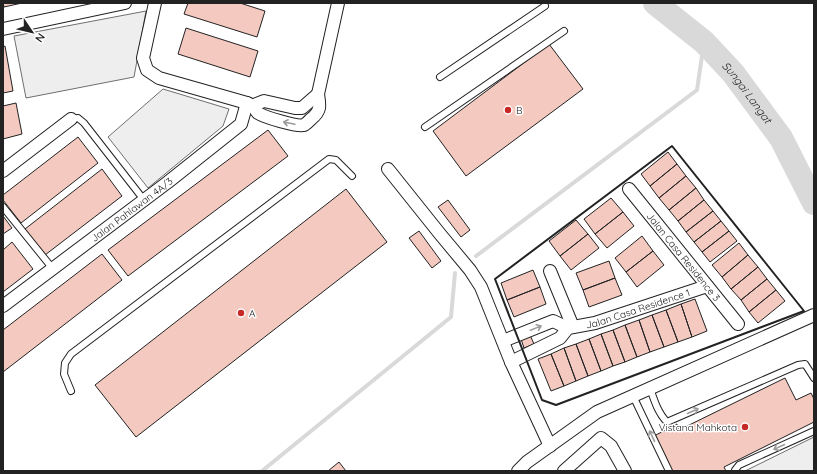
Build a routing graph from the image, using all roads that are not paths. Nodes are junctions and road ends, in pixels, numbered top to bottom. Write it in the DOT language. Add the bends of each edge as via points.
graph roads {
  1 [pos="125,3"];
  2 [pos="155,3"];
  3 [pos="338,3"];
  4 [pos="545,6"];
  5 [pos="3,28"];
  6 [pos="564,31"];
  7 [pos="440,76"];
  8 [pos="318,94"];
  9 [pos="251,104"];
  10 [pos="71,119"];
  11 [pos="425,127"];
  12 [pos="388,169"];
  13 [pos="3,172"];
  14 [pos="352,176"];
  15 [pos="629,189"];
  16 [pos="144,200"];
  17 [pos="3,207"];
  18 [pos="53,269"];
  19 [pos="550,271"];
  20 [pos="707,286"];
  21 [pos="3,306"];
  22 [pos="814,315"];
  23 [pos="738,324"];
  24 [pos="571,328"];
  25 [pos="504,341"];
  26 [pos="511,362"];
  27 [pos="814,378"];
  28 [pos="650,388"];
  29 [pos="71,391"];
  30 [pos="633,396"];
  31 [pos="814,431"];
  32 [pos="550,446"];
  33 [pos="518,471"];
  34 [pos="564,471"];
  35 [pos="625,471"];
  36 [pos="669,471"];
  37 [pos="735,471"];
  1 -- 5 [label="street"];
  2 -- 9 [label="street" via="143,58 147,70 159,78"];
  3 -- 8 [label="street"];
  4 -- 7 [label="lane"];
  6 -- 11 [label="lane"];
  8 -- 9 [label="street" via="302,108 264,101"];
  8 -- 9 [label="street, one-way" via="318,112 304,125 293,125 258,113"];
  9 -- 16 [label="street, Jalan Pahlawan 4A/3" via="241,124"];
  10 -- 13 [label="street"];
  10 -- 16 [label="lane" via="78,118 84,123"];
  12 -- 25 [label="street" via="470,270 481,287"];
  14 -- 29 [label="lane" via="336,160 329,159 72,354 65,363 64,374"];
  15 -- 20 [label="street, Jalan Casa Residence 3"];
  16 -- 18 [label="street, Jalan Pahlawan 4A/3"];
  17 -- 18 [label="lane"];
  18 -- 21 [label="street, Jalan Pahlawan 4A/3"];
  19 -- 24 [label="street"];
  20 -- 23 [label="street, Jalan Casa Residence 3"];
  20 -- 24 [label="street, Jalan Casa Residence 1" via="595,323"];
  22 -- 28 [label="street"];
  25 -- 24 [label="street, Jalan Casa Residence 1, one-way" via="553,321"];
  24 -- 26 [label="street" via="560,338"];
  25 -- 26 [label="street"];
  26 -- 32 [label="street"];
  28 -- 27 [label="lane, one-way" via="657,408 667,422 798,365 805,364"];
  28 -- 30 [label="street"];
  30 -- 32 [label="street" via="597,412"];
  36 -- 30 [label="lane, one-way"];
  31 -- 37 [label="lane, one-way" via="739,465"];
  32 -- 33 [label="street"];
  34 -- 35 [label="street" via="601,438 611,446"];
}
